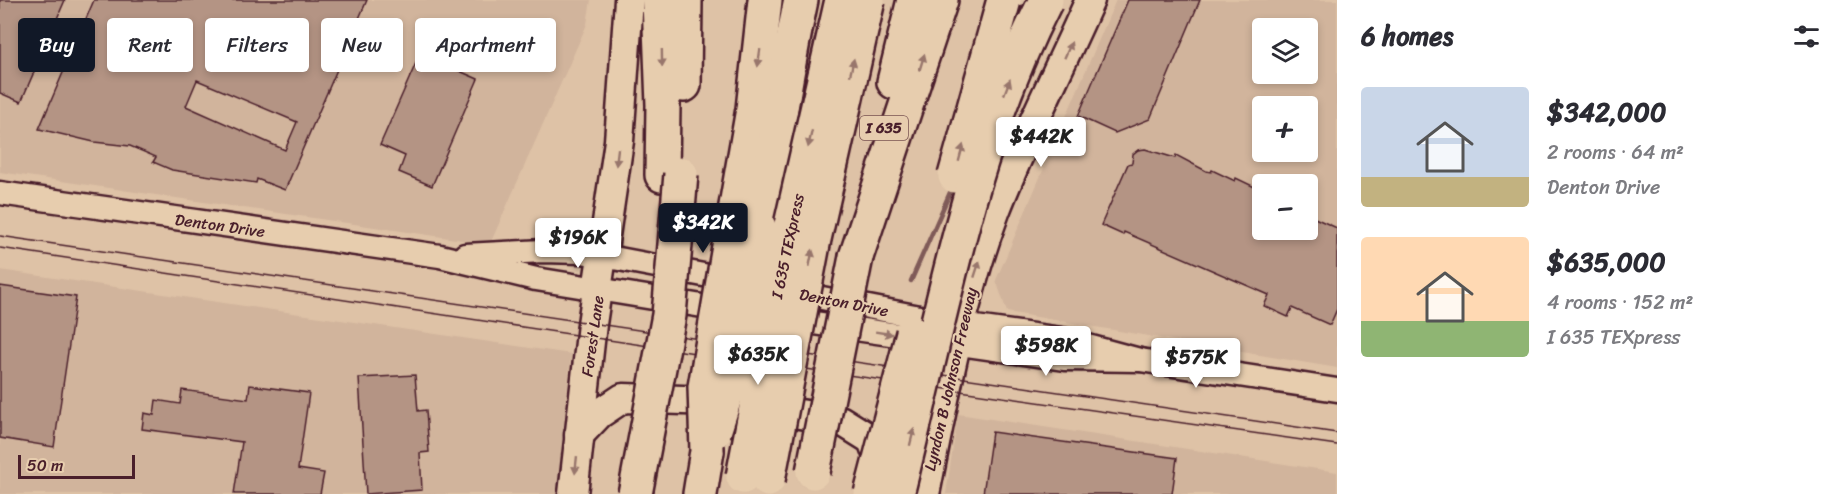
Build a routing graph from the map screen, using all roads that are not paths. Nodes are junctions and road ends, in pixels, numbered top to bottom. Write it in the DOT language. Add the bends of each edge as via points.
graph roads {
  1 [pos="629,0"];
  2 [pos="660,0"];
  3 [pos="686,0"];
  4 [pos="765,0"];
  5 [pos="801,0"];
  6 [pos="815,0"];
  7 [pos="842,0"];
  8 [pos="868,0"];
  9 [pos="914,0"];
  10 [pos="941,0"];
  11 [pos="1004,0"];
  12 [pos="1046,0"];
  13 [pos="1090,0"];
  14 [pos="775,155"];
  15 [pos="0,193"];
  16 [pos="746,225"];
  17 [pos="604,255"];
  18 [pos="440,256"];
  19 [pos="856,257"];
  20 [pos="598,290"];
  21 [pos="959,335"];
  22 [pos="1337,390"];
  23 [pos="579,435"];
  24 [pos="704,471"];
  25 [pos="811,483"];
  26 [pos="754,486"];
  27 [pos="573,494"];
  28 [pos="633,494"];
  29 [pos="872,494"];
  30 [pos="884,494"];
  31 [pos="897,494"];
  32 [pos="925,494"];
  1 -- 17 [label="main road, Forest Lane, one-way" via="623,99"];
  2 -- 28 [label="highway, one-way" via="662,174"];
  3 -- 28 [label="highway, bridge" via="678,228 667,327"];
  4 -- 16 [label="highway, one-way"];
  5 -- 14 [label="highway" via="785,77"];
  6 -- 14 [label="highway" via="798,80"];
  7 -- 26 [label="highway, I 635 TEXpress, one-way, bridge" via="789,234"];
  26 -- 8 [label="highway, I 635 TEXpress, one-way, bridge"];
  9 -- 19 [label="highway, I 635"];
  19 -- 10 [label="highway, one-way"];
  29 -- 11 [label="highway, one-way, bridge"];
  31 -- 12 [label="highway, one-way, bridge" via="980,164 1010,81"];
  21 -- 13 [label="main road, Lyndon B Johnson Freeway, one-way" via="996,212"];
  14 -- 16 [label="highway"];
  15 -- 18 [label="street, Denton Drive"];
  16 -- 24 [label="highway, bridge" via="705,387"];
  17 -- 18 [label="street, Denton Drive" via="543,251"];
  17 -- 20 [label="main road, Forest Lane"];
  17 -- 21 [label="street, Denton Drive"];
  18 -- 20 [label="street, Denton Drive"];
  19 -- 25 [label="highway, I 635, bridge"];
  20 -- 21 [label="street, Denton Drive, one-way"];
  20 -- 23 [label="main road, Forest Lane"];
  21 -- 22 [label="street, Denton Drive" via="1065,359 1140,360"];
  21 -- 32 [label="main road, Lyndon B Johnson Freeway"];
  23 -- 27 [label="main road, Forest Lane, one-way"];
  23 -- 30 [label="main road" via="599,414 623,398 713,401 840,420 872,440 883,467"];
}
